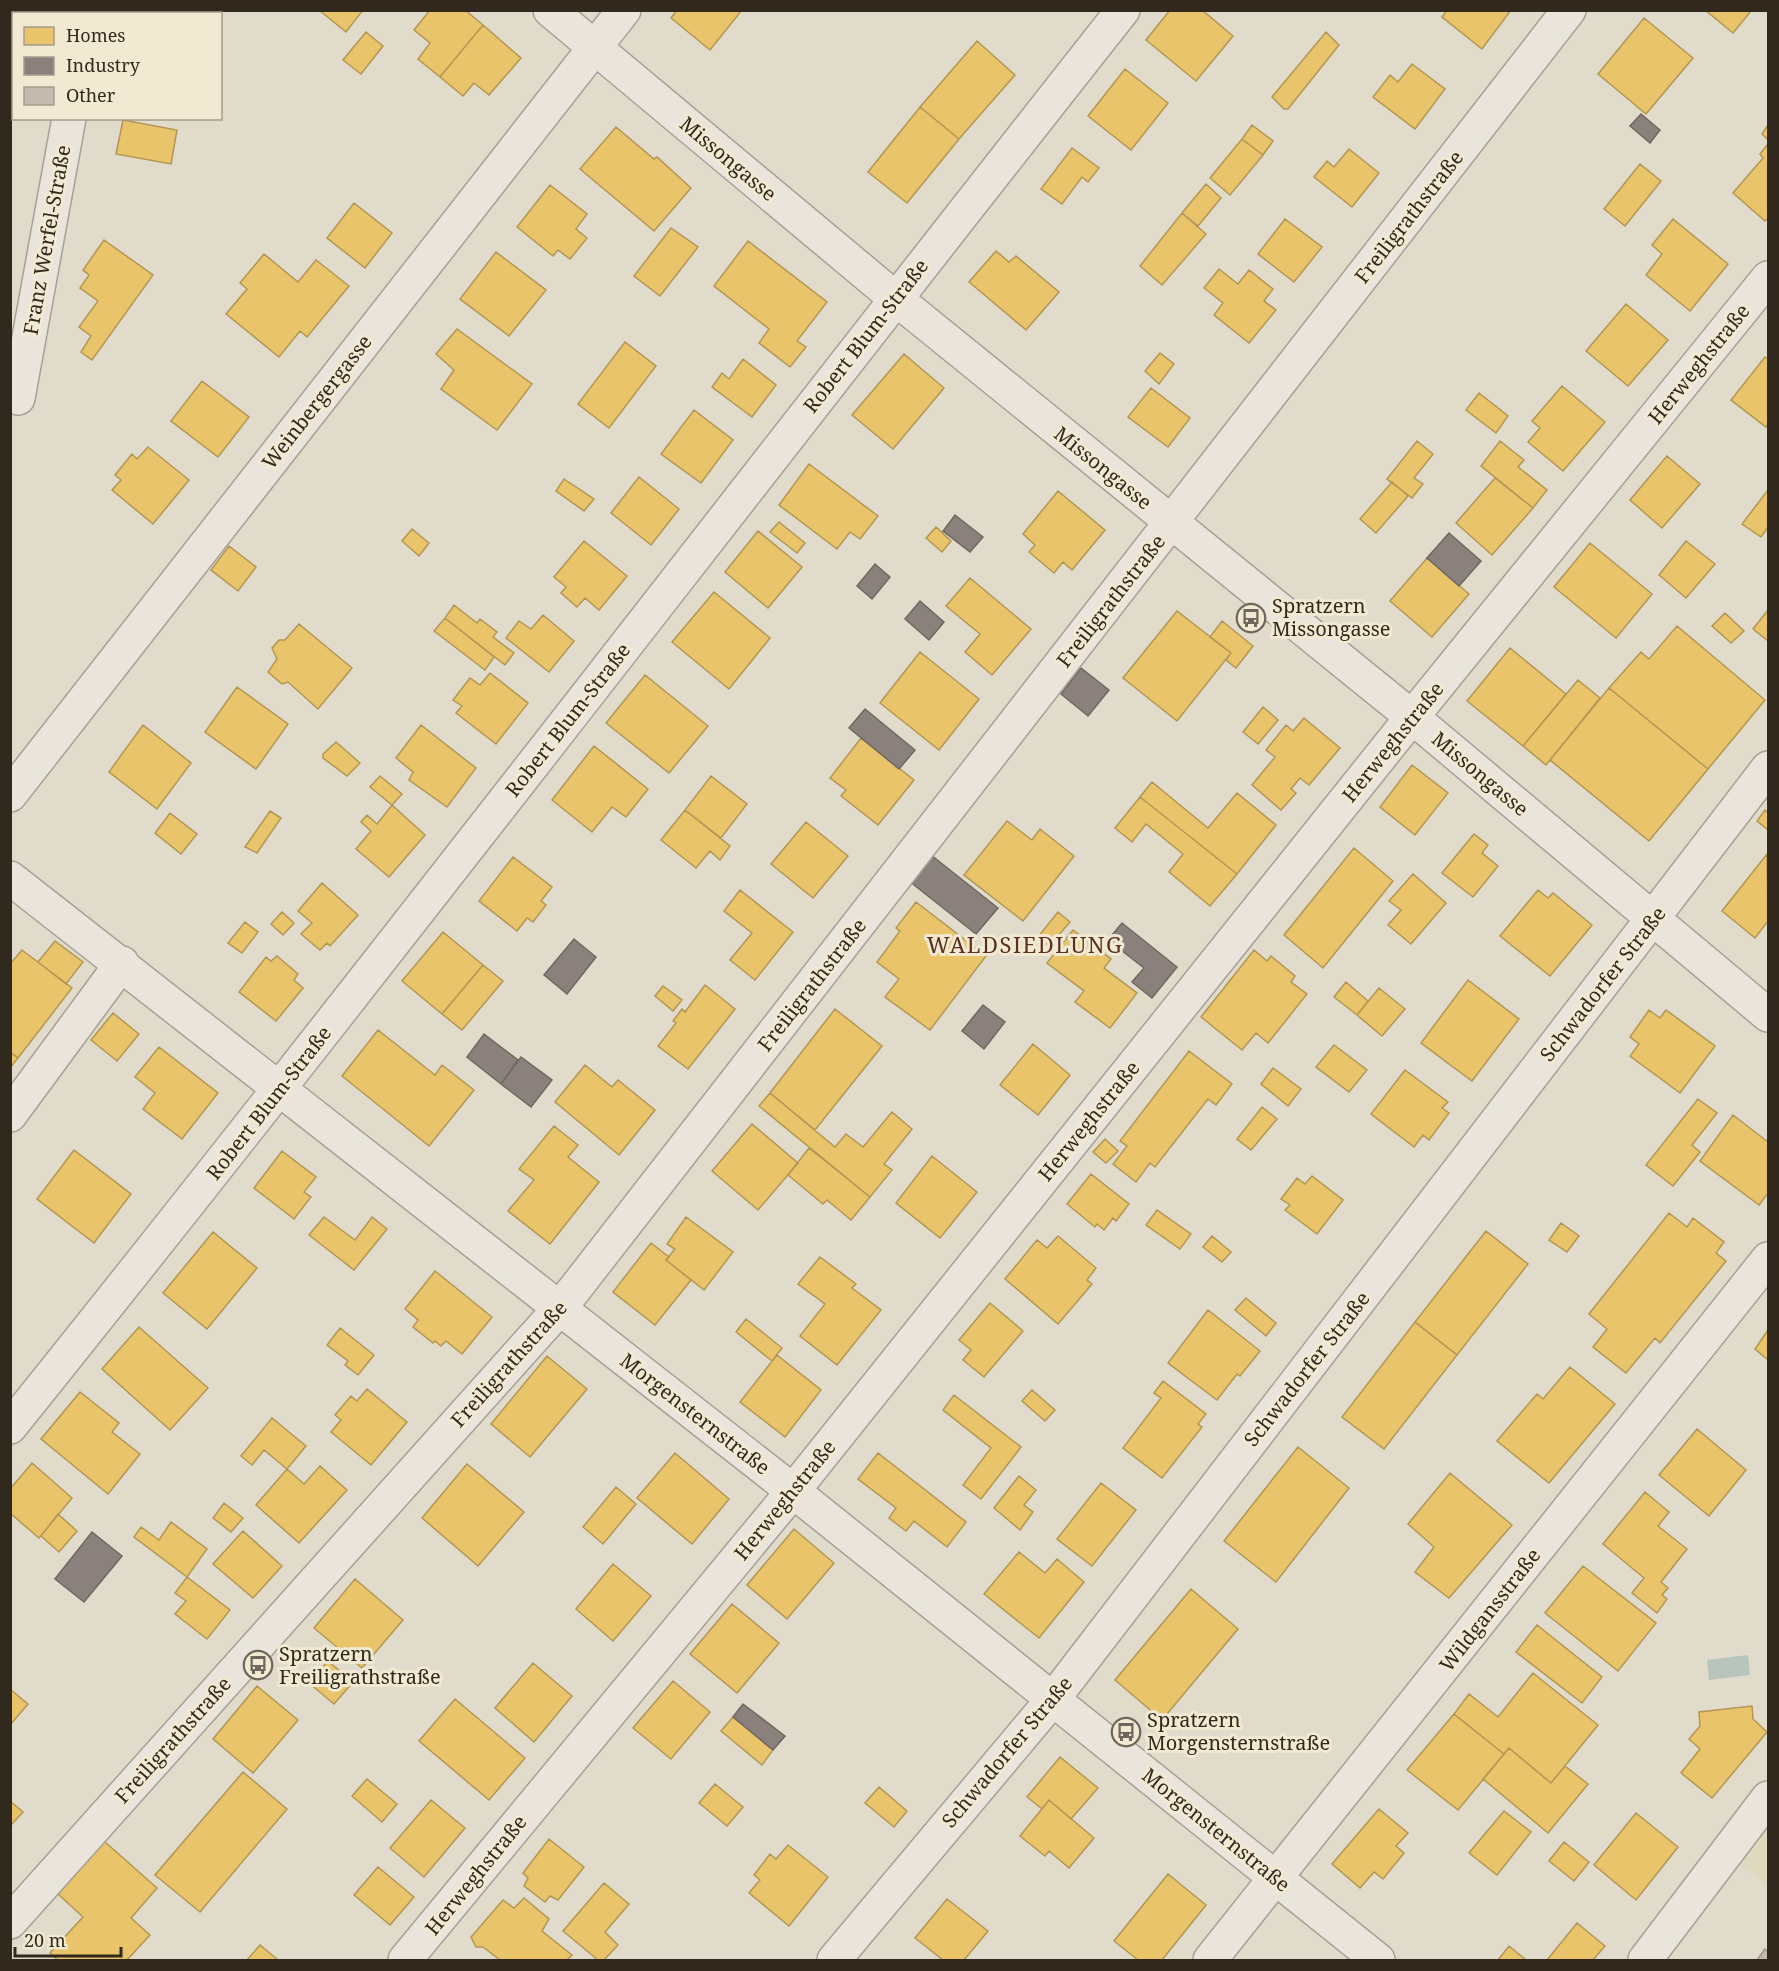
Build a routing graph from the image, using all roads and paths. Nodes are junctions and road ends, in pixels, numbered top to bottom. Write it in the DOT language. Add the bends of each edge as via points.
graph roads {
  1 [pos="550,10"];
  2 [pos="624,10"];
  3 [pos="1122,10"];
  4 [pos="1569,10"];
  5 [pos="594,48"];
  6 [pos="69,120"];
  7 [pos="1768,278"];
  8 [pos="895,298"];
  9 [pos="18,398"];
  10 [pos="1171,524"];
  11 [pos="1412,717"];
  12 [pos="1768,768"];
  13 [pos="10,795"];
  14 [pos="10,878"];
  15 [pos="1652,920"];
  16 [pos="122,963"];
  17 [pos="1768,1015"];
  18 [pos="282,1089"];
  19 [pos="10,1115"];
  20 [pos="1768,1259"];
  21 [pos="560,1308"];
  22 [pos="10,1427"];
  23 [pos="793,1491"];
  24 [pos="1053,1699"];
  25 [pos="1768,1798"];
  26 [pos="1277,1879"];
  27 [pos="10,1922"];
  28 [pos="405,1960"];
  29 [pos="834,1960"];
  30 [pos="1210,1960"];
  31 [pos="1378,1960"];
  32 [pos="1645,1960"];
  1 -- 5 [label="street, Missongasse"];
  2 -- 5 [label="street, Weinbergergasse"];
  3 -- 8 [label="street, Robert Blum-Straße"];
  4 -- 10 [label="street, Freiligrathstraße"];
  5 -- 8 [label="street, Missongasse"];
  5 -- 13 [label="street, Weinbergergasse"];
  6 -- 9 [label="street, Franz Werfel-Straße"];
  7 -- 11 [label="street, Herweghstraße"];
  8 -- 10 [label="street, Missongasse"];
  8 -- 18 [label="street, Robert Blum-Straße"];
  10 -- 11 [label="street, Missongasse"];
  10 -- 21 [label="street, Freiligrathstraße"];
  11 -- 15 [label="street, Missongasse"];
  11 -- 23 [label="street, Herweghstraße"];
  12 -- 15 [label="street, Schwadorfer Straße"];
  14 -- 16 [label="street, Morgensternstraße"];
  15 -- 17 [label="street, Missongasse"];
  15 -- 24 [label="street, Schwadorfer Straße"];
  16 -- 18 [label="street, Morgensternstraße"];
  16 -- 19 [label="street"];
  18 -- 21 [label="street, Morgensternstraße"];
  18 -- 22 [label="street, Robert Blum-Straße"];
  20 -- 26 [label="street, Wildgansstraße"];
  21 -- 23 [label="street, Morgensternstraße"];
  21 -- 27 [label="street, Freiligrathstraße"];
  23 -- 24 [label="street, Morgensternstraße"];
  23 -- 28 [label="street, Herweghstraße"];
  24 -- 26 [label="street, Morgensternstraße"];
  24 -- 29 [label="street, Schwadorfer Straße"];
  25 -- 32 [label="street"];
  26 -- 30 [label="street, Wildgansstraße"];
  26 -- 31 [label="street, Morgensternstraße"];
}
